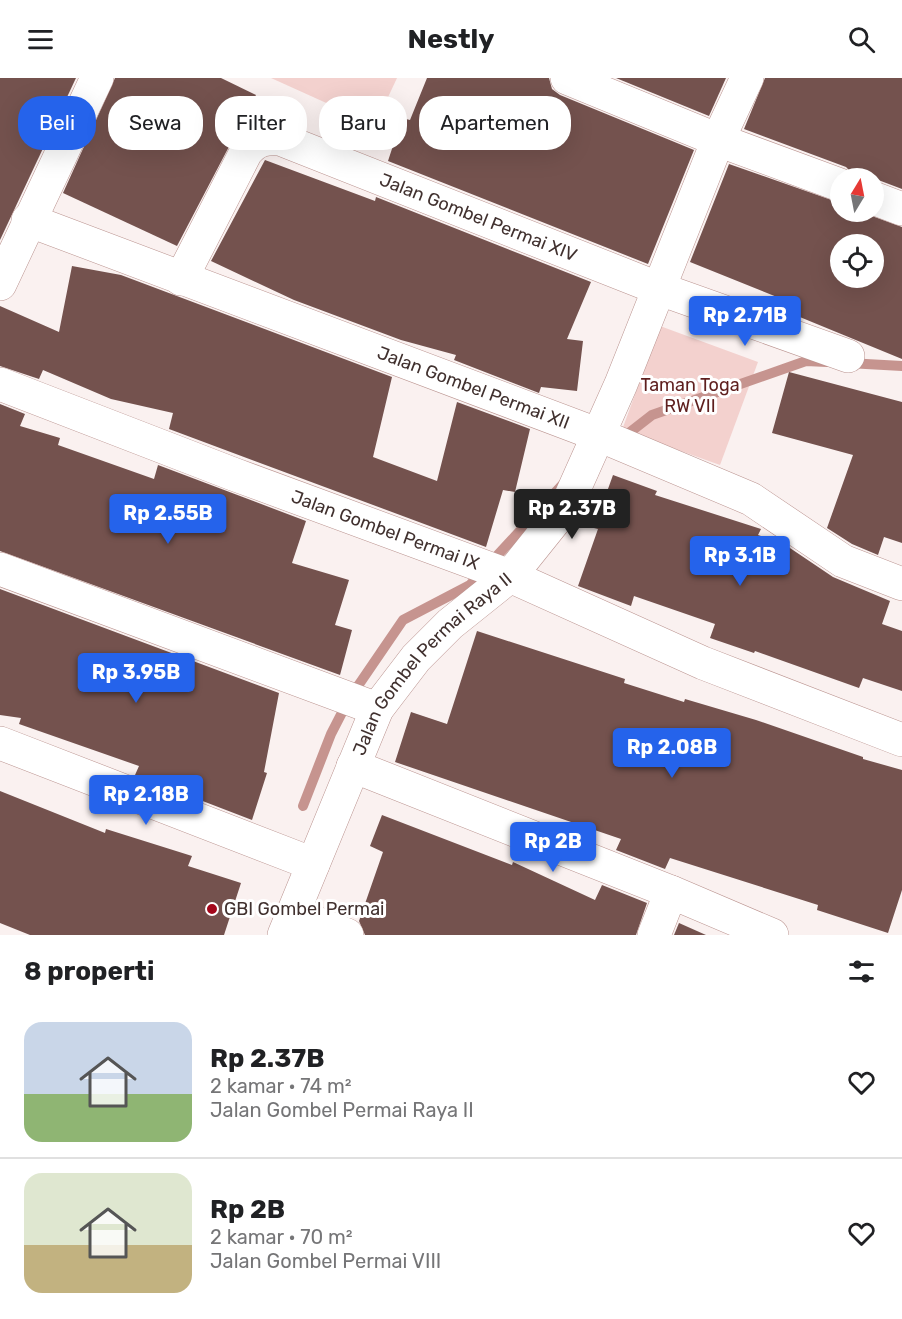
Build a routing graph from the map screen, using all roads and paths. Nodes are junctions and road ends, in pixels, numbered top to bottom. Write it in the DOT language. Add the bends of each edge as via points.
graph roads {
  1 [pos="97,78"];
  2 [pos="567,78"];
  3 [pos="747,78"];
  4 [pos="718,140"];
  5 [pos="830,181"];
  6 [pos="884,202"];
  7 [pos="902,209"];
  8 [pos="28,220"];
  9 [pos="181,279"];
  10 [pos="0,284"];
  11 [pos="660,289"];
  12 [pos="848,356"];
  13 [pos="0,384"];
  14 [pos="599,435"];
  15 [pos="0,569"];
  16 [pos="510,576"];
  17 [pos="902,584"];
  18 [pos="377,709"];
  19 [pos="902,740"];
  20 [pos="0,743"];
  21 [pos="353,766"];
  22 [pos="313,864"];
  23 [pos="671,892"];
  24 [pos="288,924"];
  25 [pos="347,935"];
  26 [pos="654,935"];
  27 [pos="772,935"];
  1 -- 8 [label="street"];
  2 -- 4 [label="street"];
  3 -- 4 [label="street, Jalan Gombel Permai Raya II"];
  4 -- 5 [label="street"];
  4 -- 11 [label="street, Jalan Gombel Permai Raya II"];
  6 -- 7 [label="street"];
  8 -- 9 [label="street, Jalan Gombel Permai XII"];
  8 -- 10 [label="street"];
  9 -- 11 [label="street, Jalan Gombel Permai XIV" via="246,152 264,138 280,139"];
  9 -- 14 [label="street, Jalan Gombel Permai XII"];
  11 -- 12 [label="street, Jalan Gombel Permai XIV"];
  11 -- 14 [label="street, Jalan Gombel Permai Raya II"];
  13 -- 16 [label="street, Jalan Gombel Permai IX"];
  14 -- 16 [label="street, Jalan Gombel Permai Raya II" via="567,505"];
  14 -- 17 [label="street, Jalan Gombel Permai XII" via="751,499 843,561"];
  15 -- 18 [label="street"];
  16 -- 18 [label="street, Jalan Gombel Permai Raya II" via="450,624 416,658"];
  16 -- 19 [label="street, Jalan Gombel Permai IX" via="703,663"];
  18 -- 21 [label="street, Jalan Gombel Permai Raya II"];
  20 -- 22 [label="street"];
  21 -- 22 [label="street, Jalan Gombel Permai Raya II"];
  21 -- 23 [label="street"];
  22 -- 24 [label="street, Jalan Gombel Permai Raya II"];
  23 -- 26 [label="street"];
  23 -- 27 [label="street"];
  24 -- 25 [label="street"];
}
